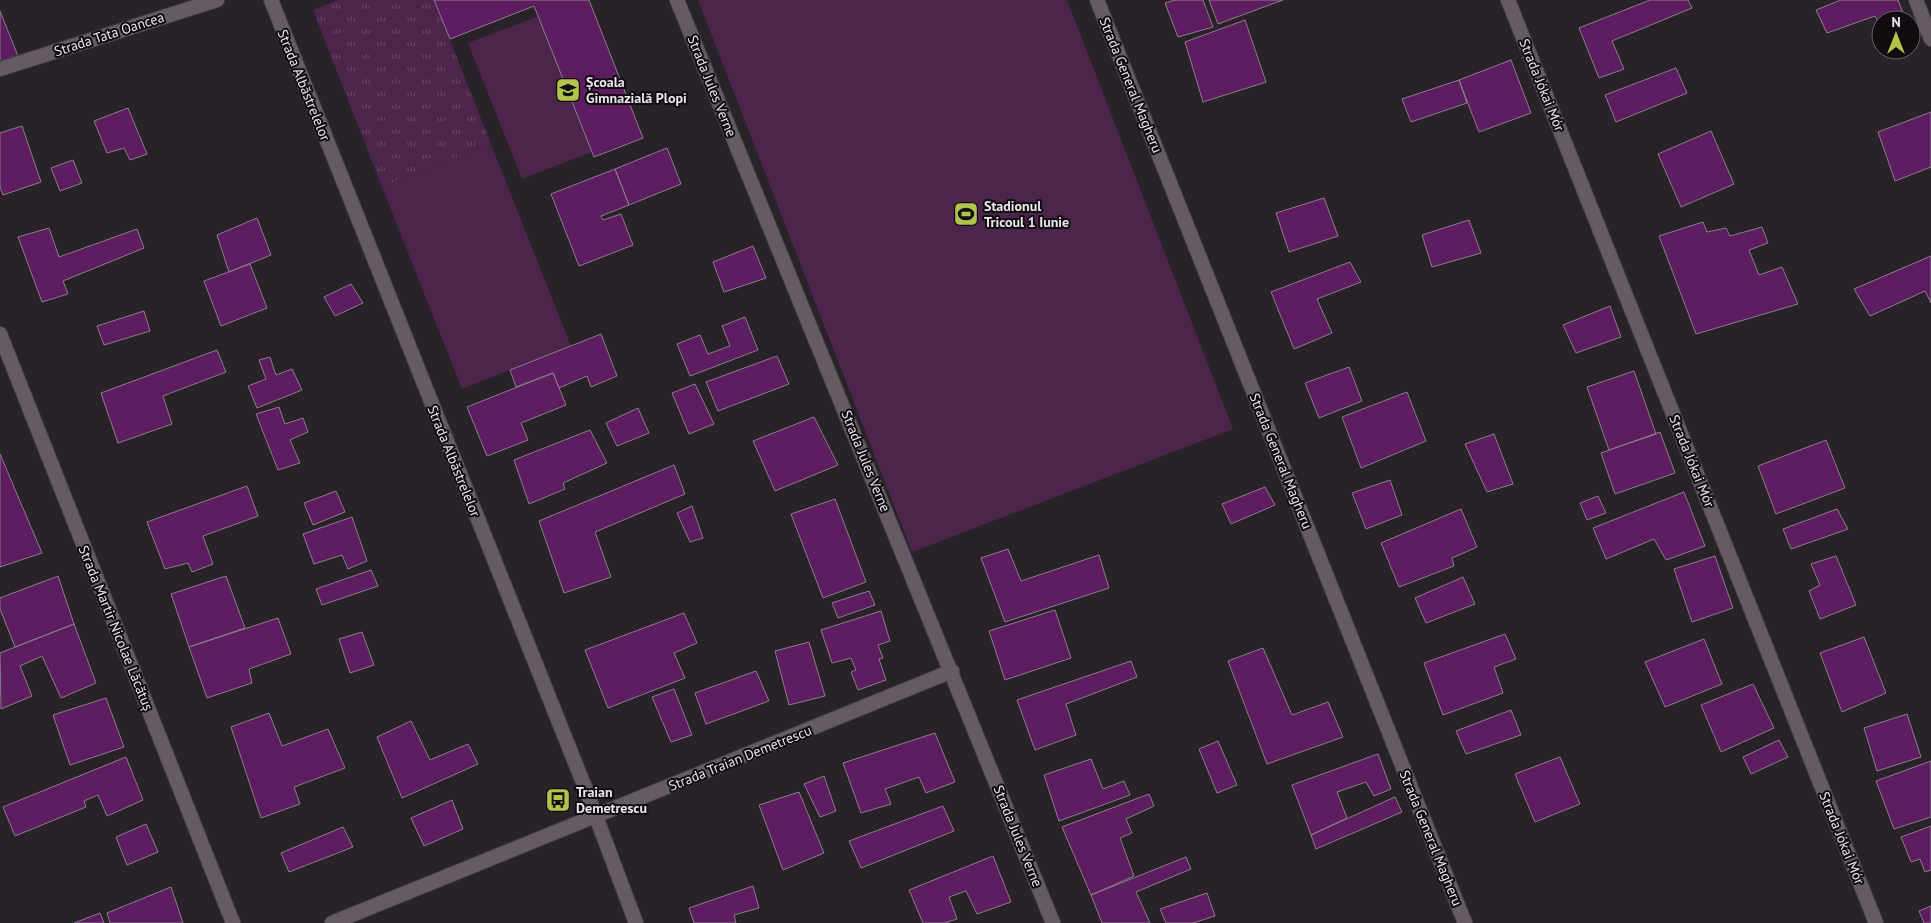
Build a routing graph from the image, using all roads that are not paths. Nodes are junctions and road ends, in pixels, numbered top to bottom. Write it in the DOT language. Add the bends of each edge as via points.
graph roads {
  1 [pos="217,0"];
  2 [pos="270,0"];
  3 [pos="677,0"];
  4 [pos="1097,0"];
  5 [pos="1508,0"];
  6 [pos="1916,0"];
  7 [pos="1931,39"];
  8 [pos="0,69"];
  9 [pos="0,334"];
  10 [pos="952,671"];
  11 [pos="595,817"];
  12 [pos="232,923"];
  13 [pos="332,923"];
  14 [pos="636,923"];
  15 [pos="1053,923"];
  16 [pos="1465,923"];
  17 [pos="1876,923"];
  1 -- 8 [label="street, Strada Tata Oancea"];
  2 -- 11 [label="street, Strada Albăstrelelor"];
  3 -- 10 [label="street, Strada Jules Verne"];
  4 -- 16 [label="street, Strada General Magheru"];
  5 -- 17 [label="street, Strada Jókai Mór"];
  6 -- 7 [label="street"];
  9 -- 12 [label="street, Strada Martir Nicolae Lăcătuș"];
  10 -- 11 [label="street, Strada Traian Demetrescu"];
  10 -- 15 [label="street, Strada Jules Verne"];
  11 -- 13 [label="street, Strada Traian Demetrescu"];
  11 -- 14 [label="street, Strada Albăstrelelor"];
}
